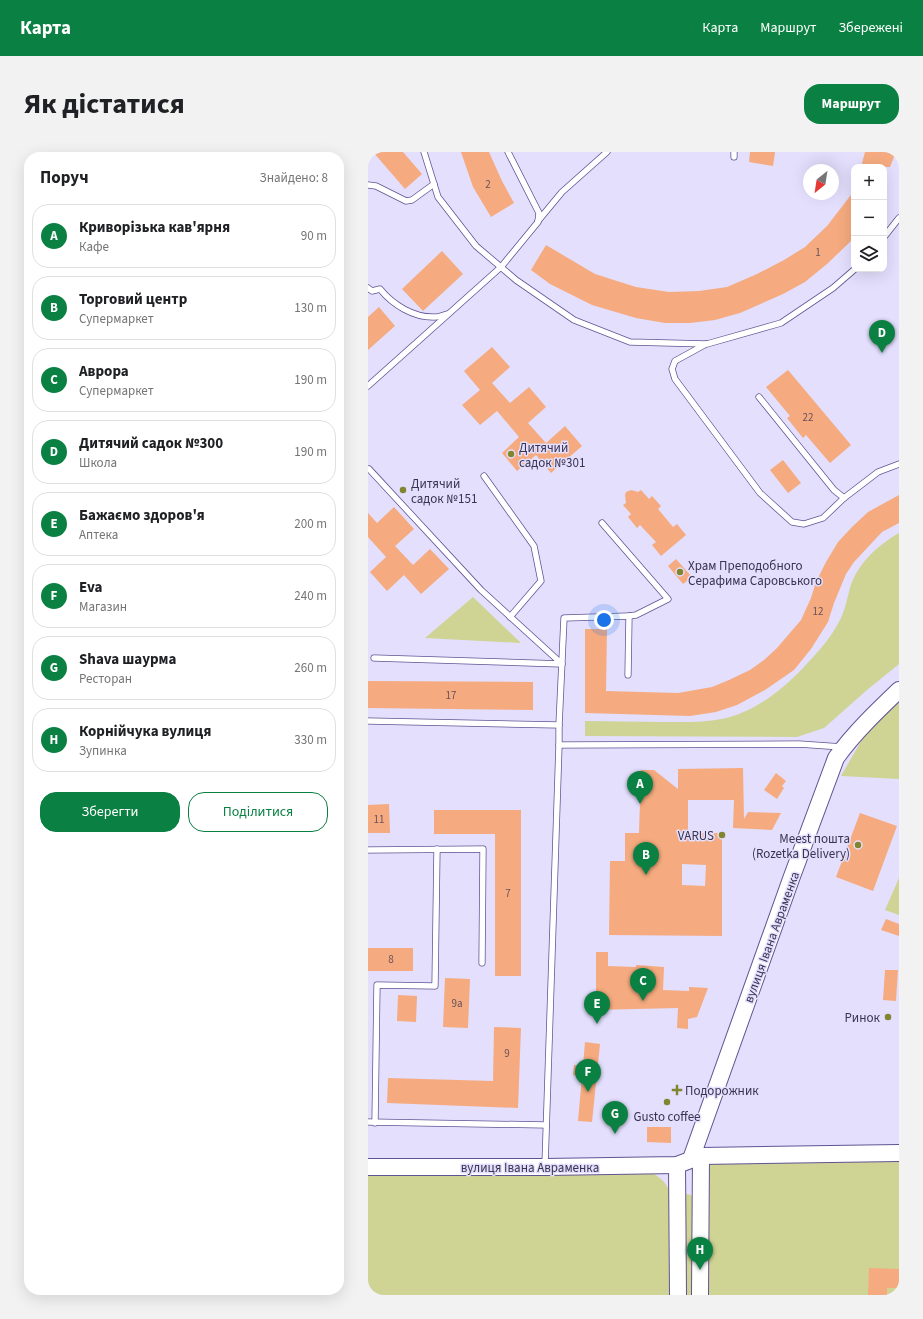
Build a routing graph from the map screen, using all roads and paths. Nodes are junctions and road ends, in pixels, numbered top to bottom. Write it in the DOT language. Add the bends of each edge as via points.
graph roads {
  1 [pos="424,152"];
  2 [pos="508,152"];
  3 [pos="607,152"];
  4 [pos="434,184"];
  5 [pos="368,185"];
  6 [pos="899,218"];
  7 [pos="538,222"];
  8 [pos="886,236"];
  9 [pos="501,267"];
  10 [pos="852,272"];
  11 [pos="369,291"];
  12 [pos="450,313"];
  13 [pos="707,344"];
  14 [pos="368,386"];
  15 [pos="759,397"];
  16 [pos="899,464"];
  17 [pos="369,468"];
  18 [pos="484,476"];
  19 [pos="844,498"];
  20 [pos="602,523"];
  21 [pos="629,616"];
  22 [pos="510,617"];
  23 [pos="374,658"];
  24 [pos="562,664"];
  25 [pos="628,675"];
  26 [pos="899,690"];
  27 [pos="368,721"];
  28 [pos="559,725"];
  29 [pos="559,745"];
  30 [pos="844,747"];
  31 [pos="437,849"];
  32 [pos="368,850"];
  33 [pos="482,963"];
  34 [pos="368,1122"];
  35 [pos="375,1122"];
  36 [pos="546,1125"];
  37 [pos="899,1153"];
  38 [pos="690,1160"];
  39 [pos="368,1167"];
  40 [pos="545,1167"];
  41 [pos="678,1295"];
  42 [pos="700,1295"];
  1 -- 4 [label="lane"];
  2 -- 7 [label="lane" via="539,213"];
  3 -- 7 [label="lane" via="562,192"];
  4 -- 5 [label="lane" via="412,200 406,201 376,186"];
  4 -- 9 [label="lane" via="438,197 476,246"];
  6 -- 8 [label="lane"];
  7 -- 9 [label="lane"];
  9 -- 12 [label="lane"];
  9 -- 13 [label="lane" via="574,320 630,342"];
  10 -- 13 [label="lane" via="833,288 781,323"];
  11 -- 12 [label="lane" via="380,289 403,309 422,316 436,318"];
  12 -- 14 [label="lane"];
  13 -- 19 [label="lane" via="675,361 672,370 675,379 760,493 792,522 804,524 823,518"];
  15 -- 19 [label="lane" via="834,490"];
  16 -- 19 [label="lane" via="878,472"];
  17 -- 22 [label="lane" via="481,590"];
  18 -- 22 [label="lane" via="534,546 541,581"];
  20 -- 21 [label="lane" via="668,599"];
  21 -- 24 [label="lane" via="564,618"];
  21 -- 25 [label="lane"];
  22 -- 24 [label="lane"];
  23 -- 24 [label="lane"];
  24 -- 28 [label="lane"];
  26 -- 30 [label="street, вулиця Івана Авраменка" via="871,716"];
  27 -- 28 [label="lane"];
  28 -- 29 [label="lane"];
  29 -- 30 [label="lane" via="799,744"];
  29 -- 36 [label="lane"];
  30 -- 38 [label="street, вулиця Івана Авраменка" via="836,758"];
  31 -- 32 [label="lane"];
  31 -- 33 [label="lane" via="483,849"];
  31 -- 35 [label="lane" via="435,986 377,985"];
  34 -- 35 [label="lane"];
  35 -- 36 [label="lane"];
  36 -- 40 [label="lane"];
  37 -- 38 [label="street, вулиця Івана Авраменка"];
  38 -- 40 [label="street, вулиця Івана Авраменка"];
  38 -- 41 [label="street"];
  38 -- 42 [label="street"];
  39 -- 40 [label="street, вулиця Івана Авраменка"];
}
